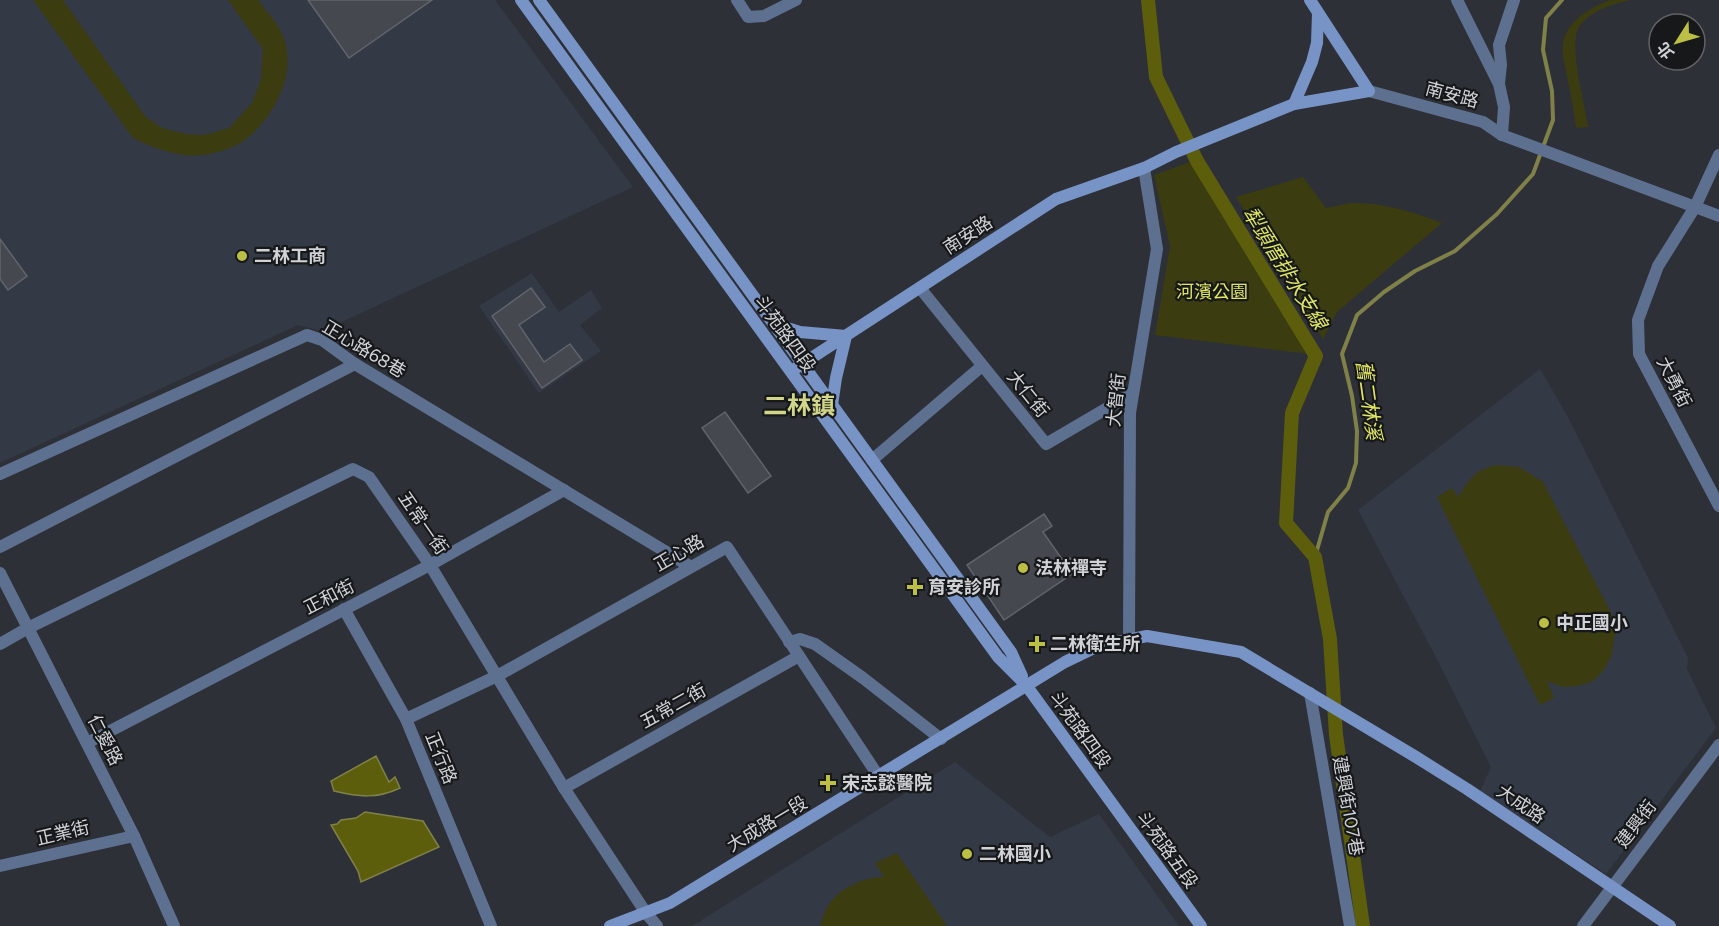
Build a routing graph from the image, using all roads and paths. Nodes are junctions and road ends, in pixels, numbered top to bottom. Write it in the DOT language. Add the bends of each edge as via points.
graph roads {
  1 [pos="521,0"];
  2 [pos="539,0"];
  3 [pos="737,0"];
  4 [pos="796,0"];
  5 [pos="1310,0"];
  6 [pos="1457,0"];
  7 [pos="1514,0"];
  8 [pos="1318,13"];
  9 [pos="1499,84"];
  10 [pos="1369,91"];
  11 [pos="1294,104"];
  12 [pos="1502,135"];
  13 [pos="1719,155"];
  14 [pos="1144,168"];
  15 [pos="1695,207"];
  16 [pos="1719,216"];
  17 [pos="920,288"];
  18 [pos="774,324"];
  19 [pos="846,336"];
  20 [pos="802,363"];
  21 [pos="354,364"];
  22 [pos="982,366"];
  23 [pos="790,372"];
  24 [pos="1133,393"];
  25 [pos="832,405"];
  26 [pos="872,460"];
  27 [pos="0,474"];
  28 [pos="564,490"];
  29 [pos="1719,506"];
  30 [pos="0,547"];
  31 [pos="430,565"];
  32 [pos="691,567"];
  33 [pos="0,573"];
  34 [pos="344,609"];
  35 [pos="28,628"];
  36 [pos="1129,639"];
  37 [pos="789,642"];
  38 [pos="0,644"];
  39 [pos="799,656"];
  40 [pos="497,676"];
  41 [pos="1026,686"];
  42 [pos="1310,693"];
  43 [pos="406,719"];
  44 [pos="940,739"];
  45 [pos="87,743"];
  46 [pos="1719,745"];
  47 [pos="879,777"];
  48 [pos="564,788"];
  49 [pos="1104,795"];
  50 [pos="134,836"];
  51 [pos="0,866"];
  52 [pos="1612,886"];
  53 [pos="646,913"];
  54 [pos="173,925"];
  55 [pos="491,926"];
  56 [pos="610,926"];
  57 [pos="657,926"];
  58 [pos="1201,926"];
  59 [pos="1350,926"];
  60 [pos="1583,926"];
  61 [pos="1670,926"];
  1 -- 23 [label="main road, 斗苑路四段"];
  2 -- 18 [label="main road, 斗苑路四段"];
  3 -- 4 [label="street" via="748,17 764,16"];
  5 -- 8 [label="main road"];
  6 -- 9 [label="street"];
  7 -- 9 [label="street" via="1499,45"];
  8 -- 10 [label="main road"];
  8 -- 11 [label="main road" via="1312,62"];
  9 -- 12 [label="street" via="1504,107"];
  10 -- 11 [label="main road, 南安路"];
  10 -- 12 [label="street, 南安路" via="1483,122"];
  11 -- 14 [label="main road, 南安路"];
  12 -- 15 [label="street, 南安路"];
  13 -- 15 [label="street, 大勇街"];
  14 -- 17 [label="main road, 南安路" via="1056,199"];
  14 -- 24 [label="street, 大智街" via="1157,249"];
  15 -- 16 [label="street, 南安路"];
  15 -- 29 [label="street, 大勇街" via="1658,266 1638,320 1639,354"];
  17 -- 19 [label="main road, 南安路"];
  17 -- 22 [label="street, 大仁街"];
  18 -- 19 [label="main road" via="800,332"];
  18 -- 20 [label="main road, 斗苑路四段"];
  19 -- 20 [label="main road, 南安路"];
  19 -- 25 [label="main road"];
  20 -- 23 [label="main road, 南安路"];
  20 -- 25 [label="main road, 斗苑路四段"];
  21 -- 27 [label="street, 正心路68巷" via="322,340 307,335"];
  21 -- 28 [label="street, 正心路68巷"];
  21 -- 30 [label="street"];
  22 -- 24 [label="street, 大仁街" via="1046,444"];
  22 -- 26 [label="street"];
  23 -- 41 [label="main road, 斗苑路四段" via="998,657"];
  24 -- 36 [label="street, 大智街"];
  25 -- 26 [label="main road, 斗苑路四段"];
  26 -- 41 [label="main road, 斗苑路四段" via="1011,652"];
  28 -- 31 [label="street, 正和街"];
  28 -- 32 [label="street, 正心路68巷"];
  31 -- 34 [label="street, 正和街"];
  31 -- 35 [label="street, 五常一街" via="369,477 353,469"];
  31 -- 40 [label="street, 五常一街"];
  32 -- 37 [label="street, 正心路" via="727,547"];
  32 -- 40 [label="street, 正心路"];
  33 -- 35 [label="street, 仁愛路"];
  34 -- 43 [label="street, 正行路"];
  34 -- 45 [label="street, 正和街"];
  35 -- 38 [label="street"];
  35 -- 45 [label="street, 仁愛路"];
  36 -- 41 [label="main road" via="1098,646"];
  36 -- 42 [label="main road" via="1147,636 1241,652"];
  37 -- 39 [label="street, 正心路"];
  37 -- 44 [label="street" via="800,639 815,644"];
  39 -- 47 [label="street, 正心路"];
  39 -- 48 [label="street, 五常二街"];
  40 -- 43 [label="street, 正心路"];
  40 -- 48 [label="street, 五常一街"];
  41 -- 44 [label="main road, 大成路一段"];
  41 -- 49 [label="main road, 斗苑路四段"];
  42 -- 52 [label="main road, 大成路" via="1467,789"];
  42 -- 59 [label="street, 建興街107巷"];
  43 -- 55 [label="street, 正行路"];
  44 -- 47 [label="main road, 大成路一段"];
  45 -- 50 [label="street, 仁愛路"];
  46 -- 52 [label="street, 建興街"];
  47 -- 53 [label="main road, 大成路一段" via="670,903"];
  48 -- 53 [label="street, 五常一街"];
  49 -- 58 [label="main road, 斗苑路五段"];
  50 -- 51 [label="street, 正業街"];
  50 -- 54 [label="street, 仁愛路"];
  52 -- 60 [label="street, 建興街"];
  52 -- 61 [label="main road, 大成路"];
  53 -- 56 [label="main road, 大成路一段"];
  53 -- 57 [label="street, 五常一街"];
}
